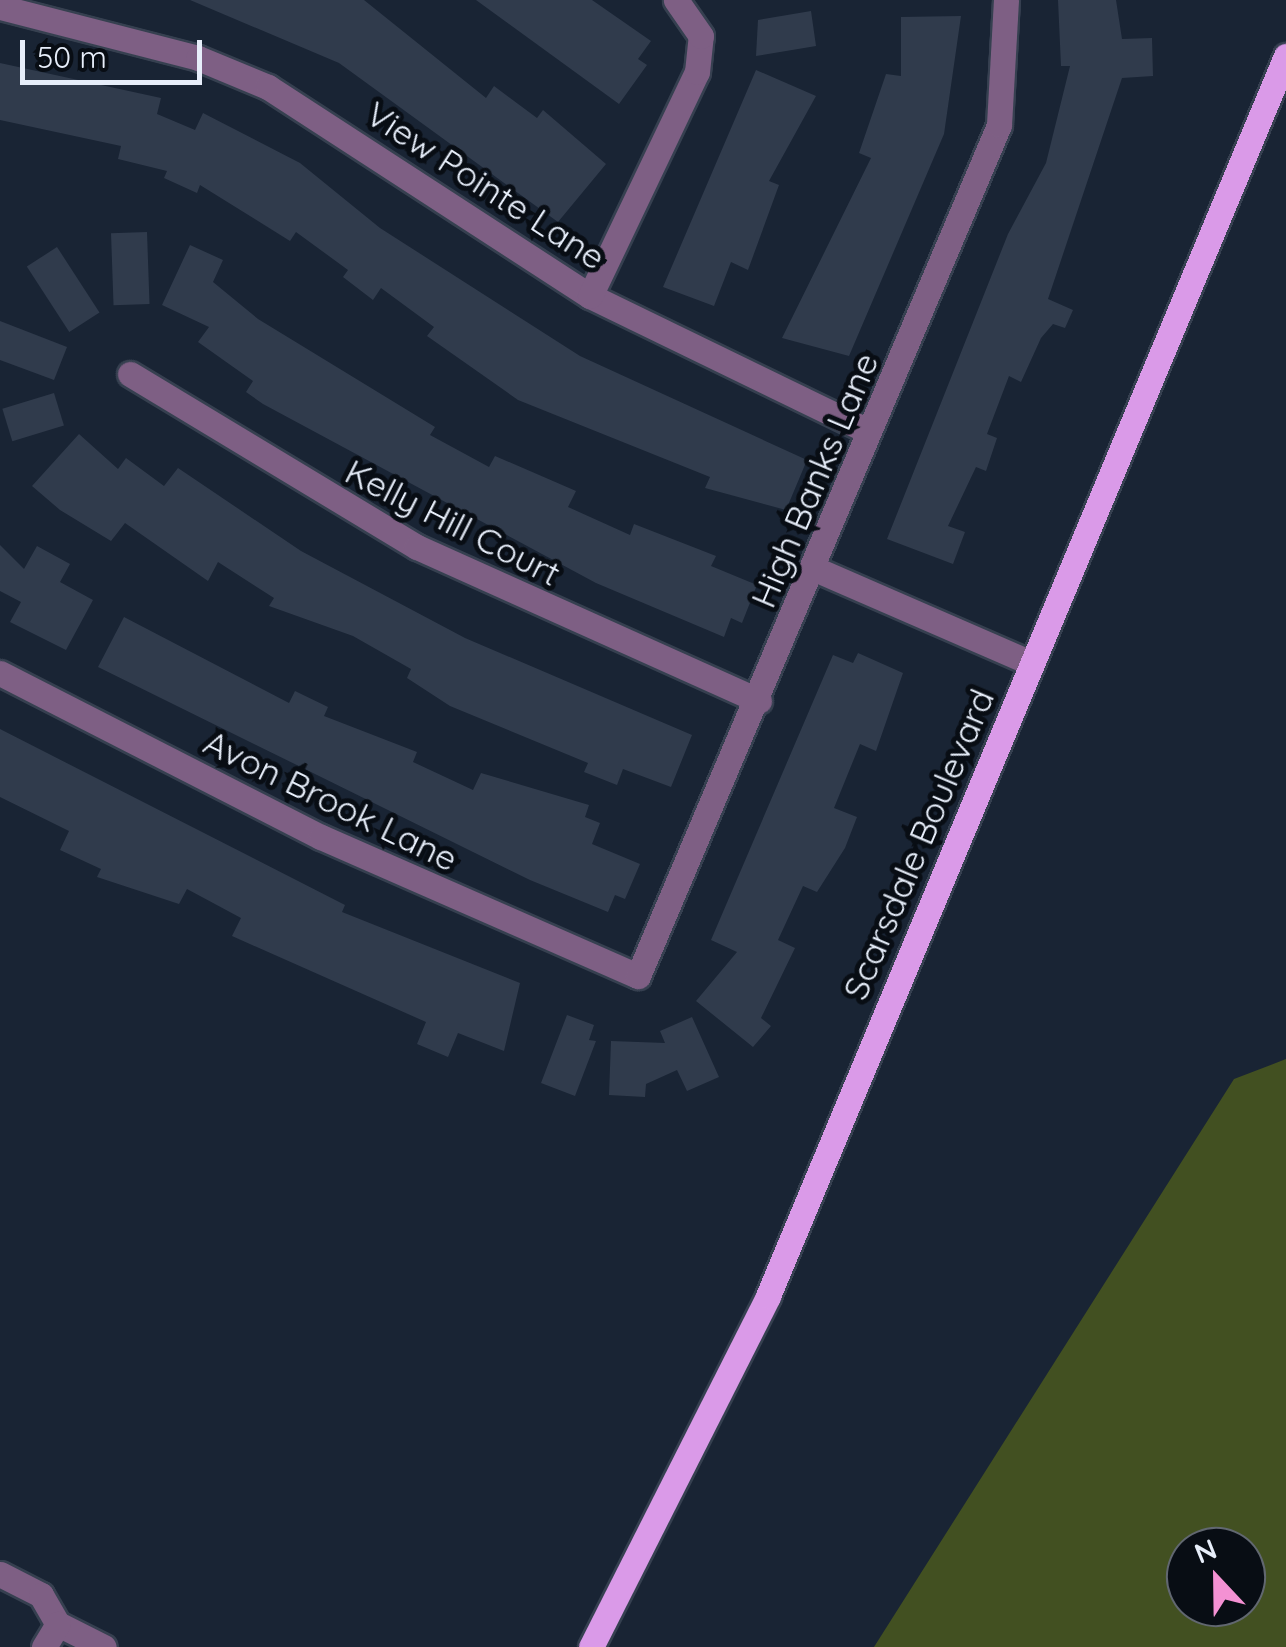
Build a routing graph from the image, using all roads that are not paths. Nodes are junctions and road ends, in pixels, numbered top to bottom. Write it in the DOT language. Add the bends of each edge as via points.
graph roads {
  1 [pos="676,0"];
  2 [pos="1006,0"];
  3 [pos="0,8"];
  4 [pos="1286,56"];
  5 [pos="590,296"];
  6 [pos="130,374"];
  7 [pos="868,431"];
  8 [pos="815,569"];
  9 [pos="1031,663"];
  10 [pos="0,673"];
  11 [pos="759,701"];
  12 [pos="638,976"];
  13 [pos="0,1574"];
  14 [pos="58,1624"];
  15 [pos="44,1647"];
  16 [pos="104,1647"];
  17 [pos="592,1647"];
  1 -- 5 [label="street" via="701,36 698,72"];
  2 -- 7 [label="street, High Banks Lane" via="999,125"];
  3 -- 5 [label="street, View Pointe Lane" via="198,58 268,87"];
  4 -- 9 [label="main road, Scarsdale Boulevard"];
  5 -- 7 [label="street, View Pointe Lane"];
  6 -- 11 [label="street, Kelly Hill Court" via="417,548"];
  7 -- 8 [label="street, High Banks Lane"];
  8 -- 9 [label="street"];
  8 -- 11 [label="street, High Banks Lane"];
  9 -- 17 [label="main road, Scarsdale Boulevard" via="768,1296"];
  10 -- 12 [label="street, Avon Brook Lane" via="338,845"];
  11 -- 12 [label="street, High Banks Lane"];
  13 -- 14 [label="street" via="41,1595"];
  14 -- 15 [label="street"];
  14 -- 16 [label="street"];
}
